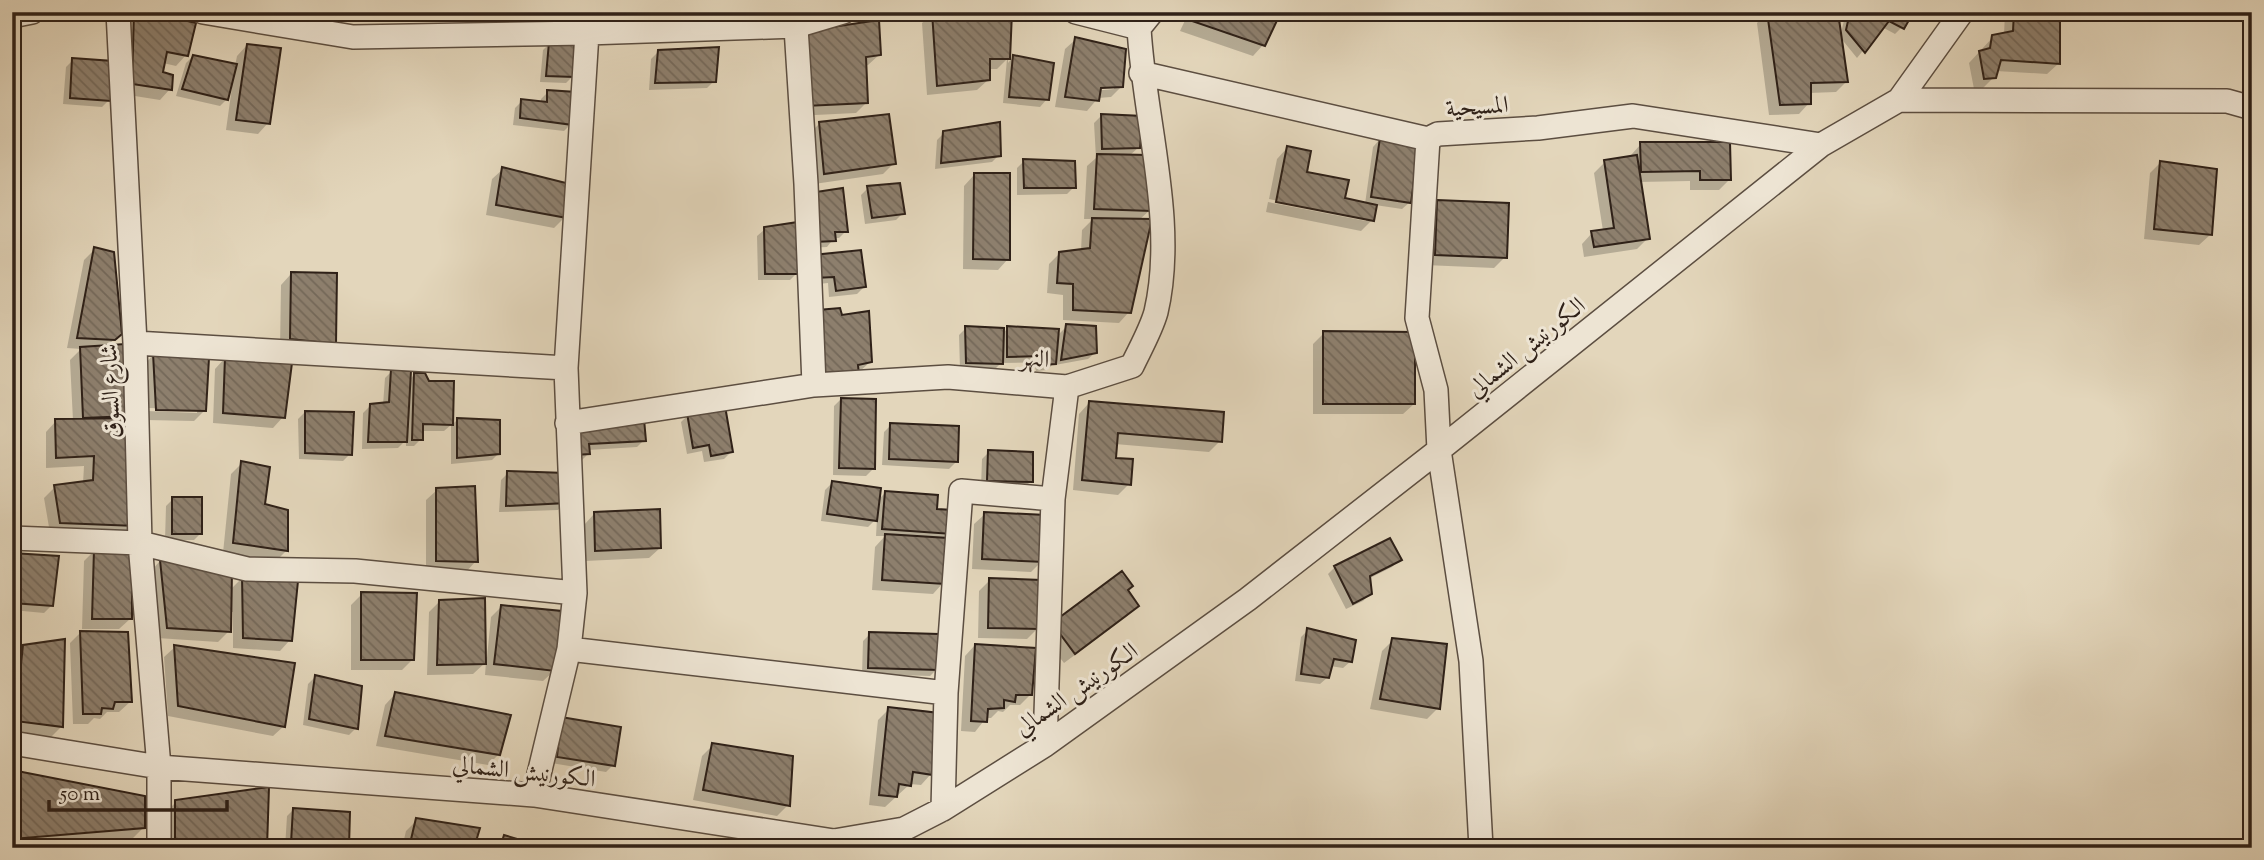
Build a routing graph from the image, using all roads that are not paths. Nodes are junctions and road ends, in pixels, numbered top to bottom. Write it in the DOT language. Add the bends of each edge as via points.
graph roads {
  1 [pos="32,12"];
  2 [pos="118,12"];
  3 [pos="203,12"];
  4 [pos="843,12"];
  5 [pos="1076,12"];
  6 [pos="1962,12"];
  7 [pos="12,16"];
  8 [pos="795,19"];
  9 [pos="1145,20"];
  10 [pos="587,33"];
  11 [pos="1141,74"];
  12 [pos="1899,100"];
  13 [pos="2252,108"];
  14 [pos="1428,139"];
  15 [pos="1821,145"];
  16 [pos="135,343"];
  17 [pos="566,368"];
  18 [pos="814,386"];
  19 [pos="1067,387"];
  20 [pos="568,423"];
  21 [pos="1439,450"];
  22 [pos="1053,499"];
  23 [pos="12,538"];
  24 [pos="140,543"];
  25 [pos="575,593"];
  26 [pos="569,649"];
  27 [pos="946,693"];
  28 [pos="12,743"];
  29 [pos="1045,745"];
  30 [pos="159,767"];
  31 [pos="534,795"];
  32 [pos="943,809"];
  33 [pos="159,848"];
  34 [pos="1481,848"];
  1 -- 7 [label="street"];
  2 -- 16 [label="street, شارع السوق"];
  3 -- 10 [label="street" via="353,37"];
  4 -- 8 [label="street"];
  5 -- 9 [label="street"];
  6 -- 12 [label="street, الكورنيش الشمالي"];
  8 -- 10 [label="street"];
  8 -- 18 [label="street"];
  9 -- 11 [label="street, النهر"];
  10 -- 17 [label="street"];
  11 -- 14 [label="street, المسيحية"];
  11 -- 19 [label="street, النهر" via="1154,150 1164,261 1155,314 1132,366"];
  12 -- 13 [label="street" via="2227,101"];
  12 -- 15 [label="street, الكورنيش الشمالي"];
  14 -- 15 [label="street, المسيحية" via="1438,134 1633,116"];
  14 -- 21 [label="street" via="1417,318 1436,390"];
  15 -- 21 [label="street, الكورنيش الشمالي"];
  16 -- 17 [label="street"];
  16 -- 24 [label="street, شارع السوق"];
  17 -- 20 [label="street"];
  18 -- 19 [label="street, النهر" via="948,377"];
  18 -- 20 [label="street, النهر"];
  19 -- 22 [label="street"];
  20 -- 25 [label="street"];
  21 -- 29 [label="street, الكورنيش الشمالي" via="1248,599"];
  21 -- 34 [label="street" via="1471,661"];
  22 -- 27 [label="street" via="961,491"];
  22 -- 29 [label="street"];
  23 -- 24 [label="street"];
  24 -- 25 [label="street" via="247,569 355,571"];
  24 -- 30 [label="street, شارع السوق"];
  25 -- 26 [label="street"];
  26 -- 27 [label="street"];
  26 -- 31 [label="street"];
  27 -- 32 [label="street"];
  28 -- 30 [label="street, الكورنيش الشمالي"];
  29 -- 32 [label="street, الكورنيش الشمالي"];
  30 -- 31 [label="street, الكورنيش الشمالي"];
  30 -- 33 [label="street, شارع السوق"];
  31 -- 32 [label="street, الكورنيش الشمالي" via="834,841 904,830"];
}
